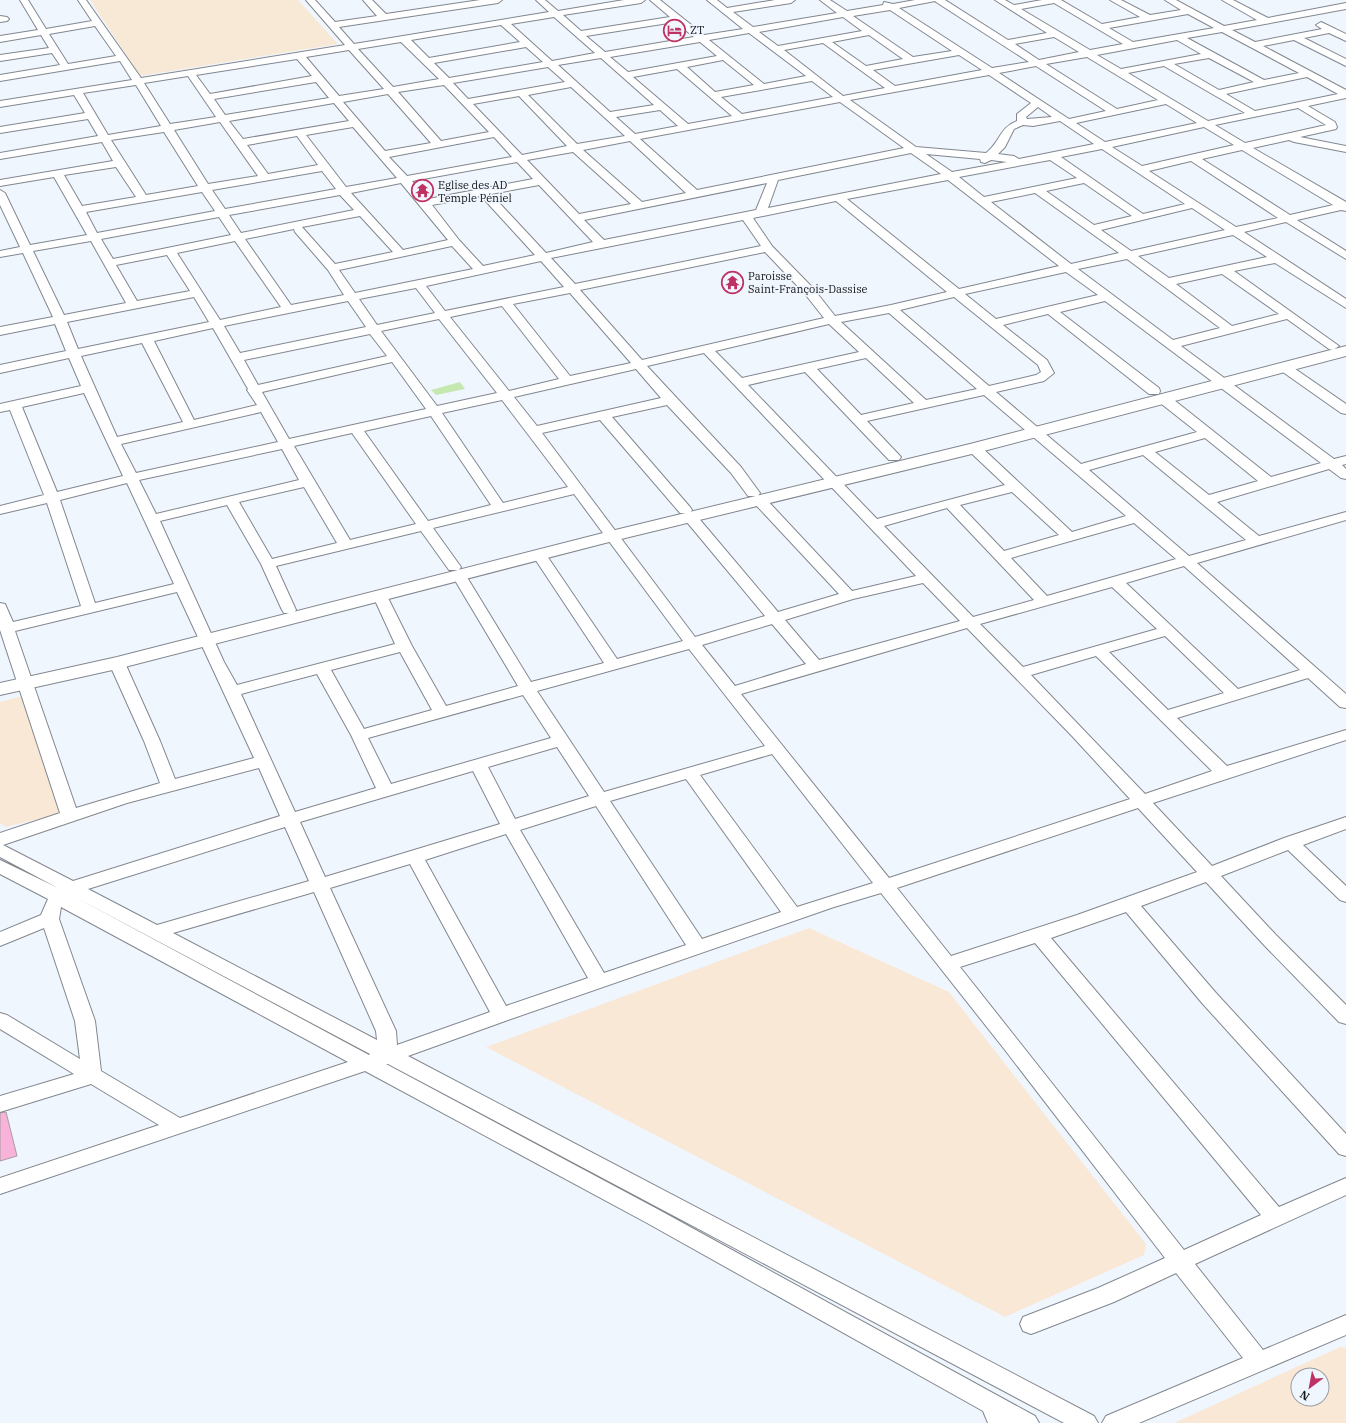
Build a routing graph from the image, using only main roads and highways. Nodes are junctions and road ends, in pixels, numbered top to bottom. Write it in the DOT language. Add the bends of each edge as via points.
graph roads {
  1 [pos="1342,347"];
  2 [pos="1219,380"];
  3 [pos="1030,427"];
  4 [pos="830,478"];
  5 [pos="611,533"];
  6 [pos="457,572"];
  7 [pos="205,636"];
  8 [pos="24,679"];
  9 [pos="0,681"];
  10 [pos="0,689"];
  1 -- 2 [label="main road"];
  1 -- 2 [label="main road" via="1284,367"];
  2 -- 3 [label="main road"];
  3 -- 4 [label="main road" via="894,457"];
  3 -- 4 [label="main road" via="974,448"];
  4 -- 5 [label="main road"];
  5 -- 6 [label="main road"];
  5 -- 6 [label="main road" via="540,556"];
  6 -- 7 [label="main road" via="380,596"];
  6 -- 7 [label="main road" via="289,610"];
  7 -- 8 [label="main road"];
  7 -- 8 [label="main road" via="117,663"];
  8 -- 9 [label="main road"];
  8 -- 10 [label="main road"];
}
